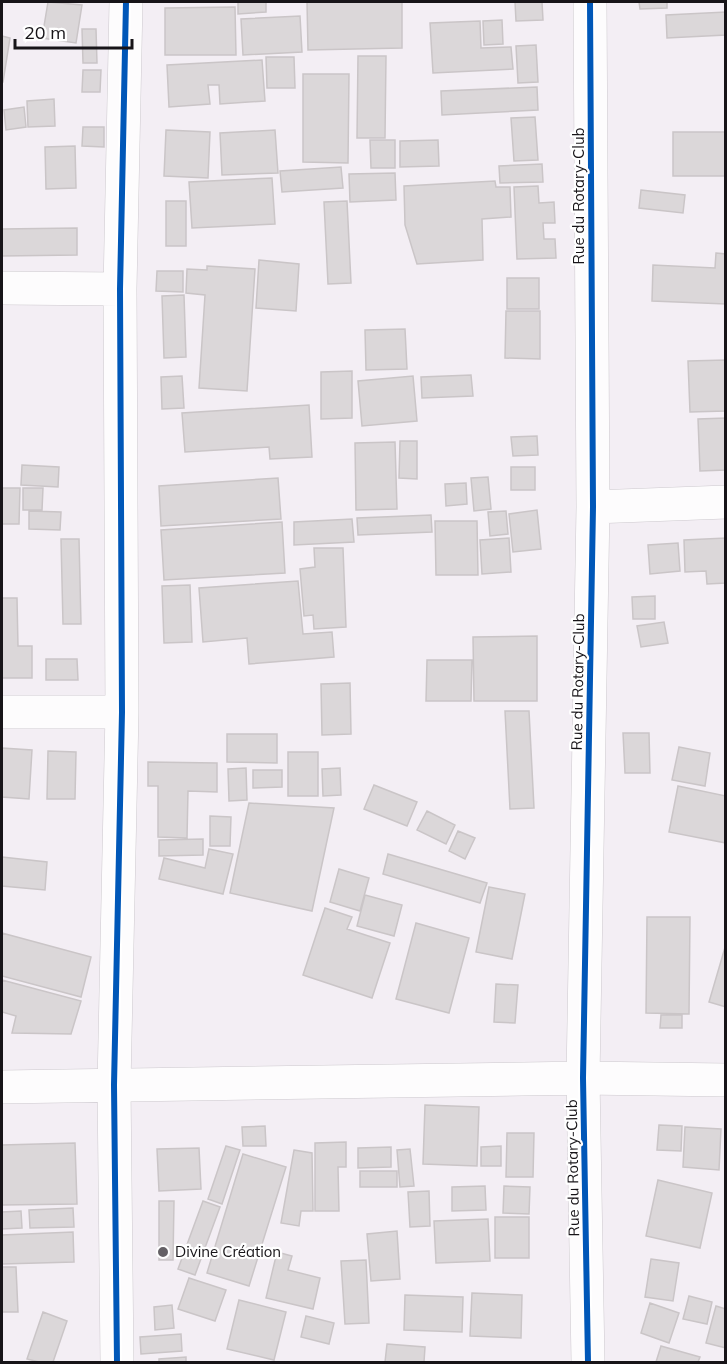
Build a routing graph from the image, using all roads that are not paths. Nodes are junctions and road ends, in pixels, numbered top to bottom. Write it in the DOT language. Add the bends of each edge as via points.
graph roads {
  1 [pos="126,2"];
  2 [pos="590,2"];
  3 [pos="2,288"];
  4 [pos="120,289"];
  5 [pos="726,502"];
  6 [pos="592,507"];
  7 [pos="2,712"];
  8 [pos="122,712"];
  9 [pos="583,1078"];
  10 [pos="726,1080"];
  11 [pos="114,1085"];
  12 [pos="2,1087"];
  13 [pos="117,1362"];
  14 [pos="588,1362"];
  1 -- 4 [label="street"];
  2 -- 6 [label="street, Rue du Rotary-Club"];
  3 -- 4 [label="street"];
  4 -- 8 [label="street"];
  5 -- 6 [label="street"];
  6 -- 9 [label="street, Rue du Rotary-Club"];
  7 -- 8 [label="street"];
  8 -- 11 [label="street"];
  9 -- 10 [label="street"];
  9 -- 11 [label="street"];
  9 -- 14 [label="street, Rue du Rotary-Club"];
  11 -- 12 [label="street"];
  11 -- 13 [label="street"];
}
